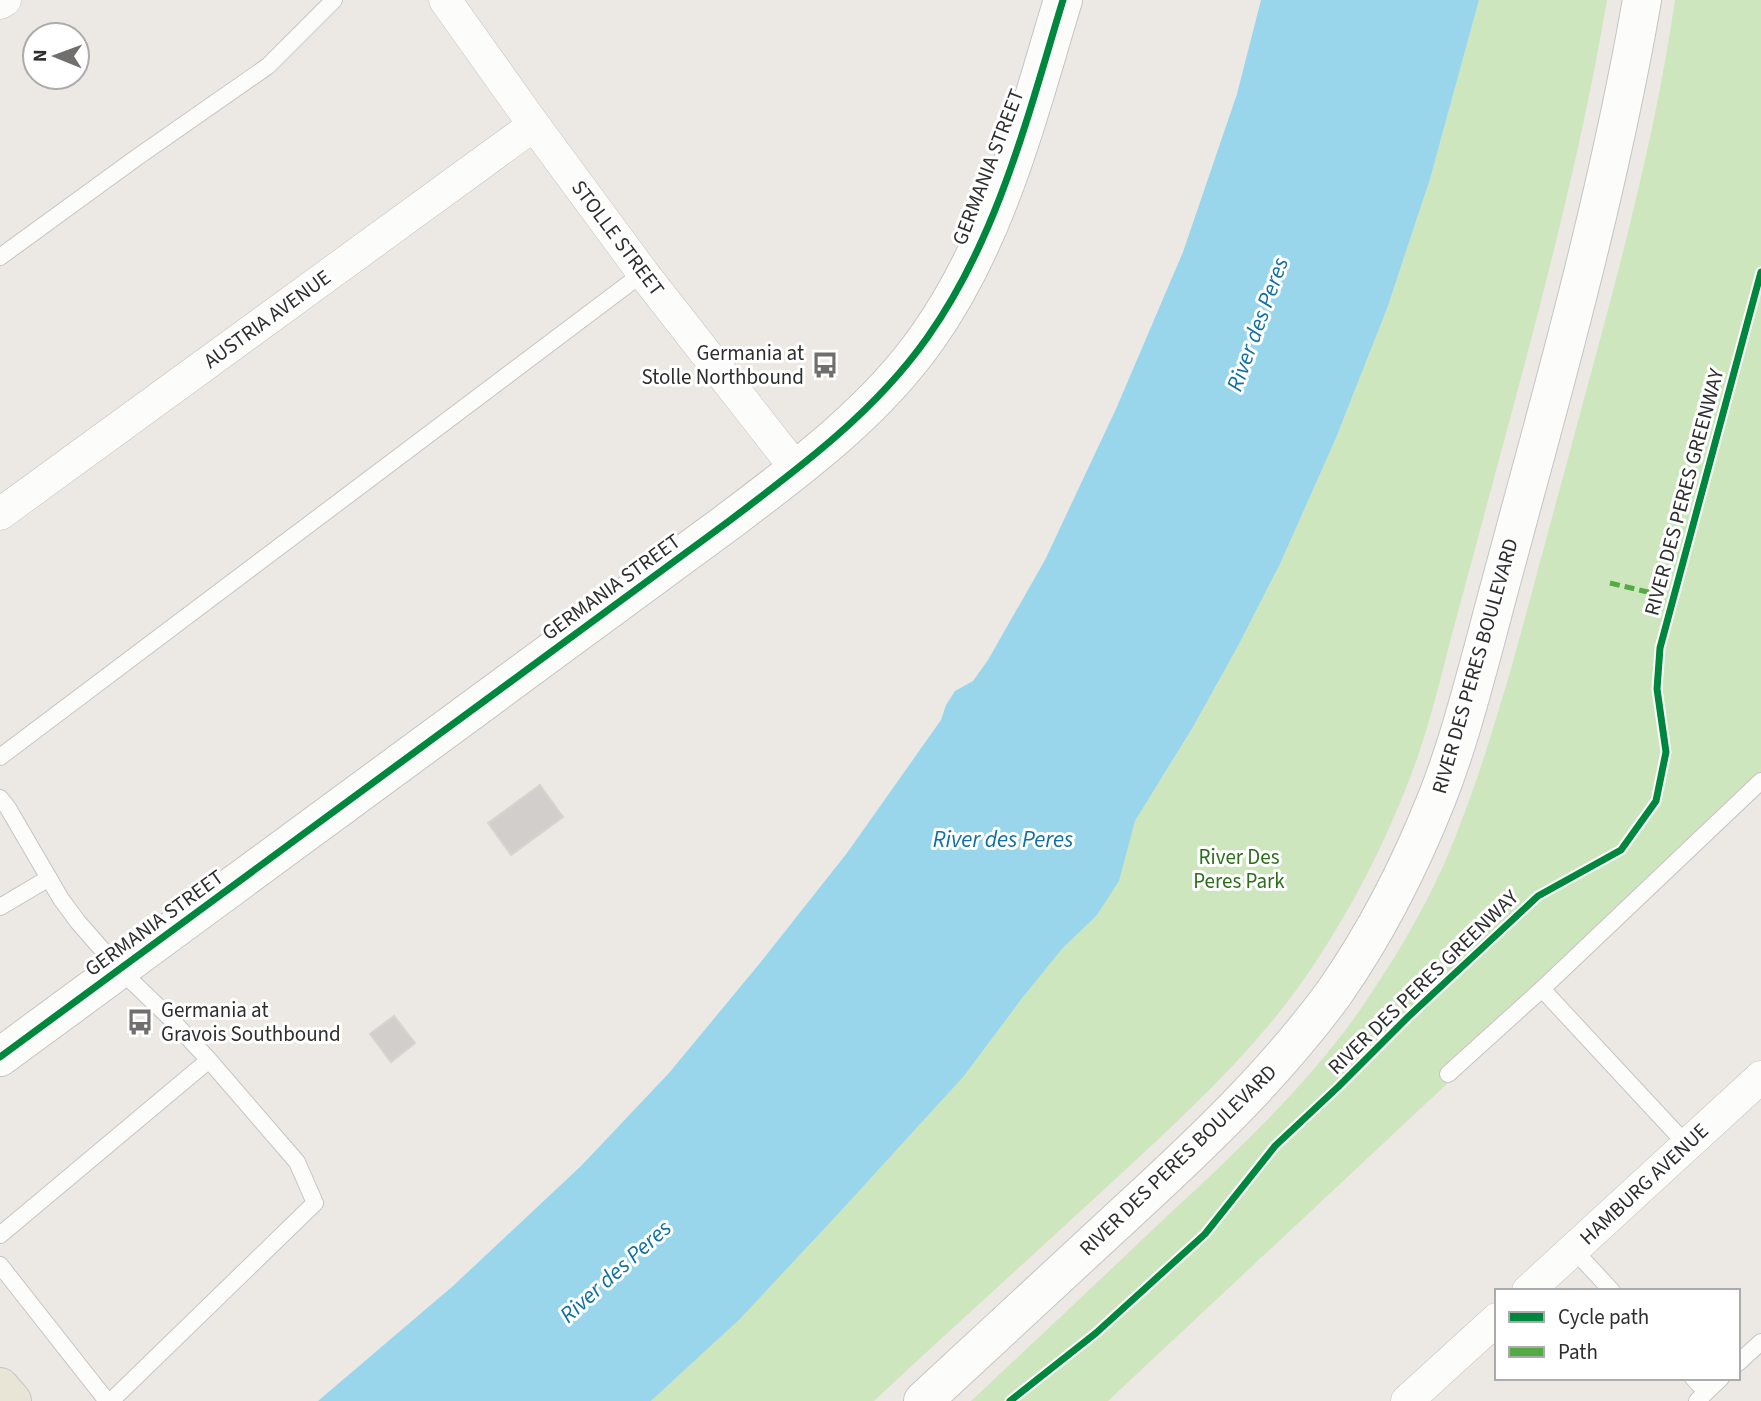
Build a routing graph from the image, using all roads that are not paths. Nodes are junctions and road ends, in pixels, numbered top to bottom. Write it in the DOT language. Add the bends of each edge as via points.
graph roads {
  1 [pos="5,0"];
  2 [pos="334,0"];
  3 [pos="445,0"];
  4 [pos="1063,0"];
  5 [pos="1642,0"];
  6 [pos="0,3"];
  7 [pos="534,125"];
  8 [pos="0,257"];
  9 [pos="643,273"];
  10 [pos="797,470"];
  11 [pos="0,514"];
  12 [pos="0,757"];
  13 [pos="1761,781"];
  14 [pos="0,798"];
  15 [pos="49,877"];
  16 [pos="0,907"];
  17 [pos="120,970"];
  18 [pos="1542,989"];
  19 [pos="0,1057"];
  20 [pos="209,1060"];
  21 [pos="1448,1074"];
  22 [pos="1761,1077"];
  23 [pos="1687,1145"];
  24 [pos="0,1235"];
  25 [pos="1573,1249"];
  26 [pos="0,1265"];
  27 [pos="1530,1289"];
  28 [pos="1610,1289"];
  29 [pos="1495,1321"];
  30 [pos="1761,1342"];
  31 [pos="1740,1361"];
  32 [pos="1694,1380"];
  33 [pos="1719,1380"];
  34 [pos="0,1387"];
  35 [pos="1702,1397"];
  36 [pos="12,1401"];
  37 [pos="109,1401"];
  38 [pos="923,1401"];
  39 [pos="1407,1401"];
  1 -- 6 [label="street"];
  2 -- 8 [label="lane" via="268,66"];
  3 -- 7 [label="street, STOLLE STREET"];
  4 -- 10 [label="main road, GERMANIA STREET" via="1011,169 959,286 927,338 891,382"];
  5 -- 38 [label="main road, RIVER DES PERES BOULEVARD" via="1583,280 1472,693 1438,795 1392,897 1335,991 1264,1079 1185,1159"];
  7 -- 9 [label="street, STOLLE STREET"];
  7 -- 11 [label="street, AUSTRIA AVENUE"];
  9 -- 10 [label="street, STOLLE STREET"];
  9 -- 12 [label="lane"];
  10 -- 17 [label="main road, GERMANIA STREET"];
  13 -- 18 [label="lane"];
  14 -- 15 [label="lane"];
  15 -- 16 [label="lane"];
  15 -- 17 [label="lane" via="78,922"];
  17 -- 19 [label="main road, GERMANIA STREET"];
  17 -- 20 [label="lane"];
  18 -- 21 [label="lane"];
  18 -- 23 [label="lane"];
  20 -- 24 [label="lane"];
  20 -- 37 [label="lane" via="297,1163 315,1203"];
  22 -- 23 [label="street, HAMBURG AVENUE"];
  23 -- 25 [label="street, HAMBURG AVENUE"];
  25 -- 27 [label="street, HAMBURG AVENUE"];
  25 -- 28 [label="lane"];
  26 -- 37 [label="lane"];
  29 -- 39 [label="street"];
  30 -- 31 [label="lane"];
  32 -- 35 [label="lane"];
  33 -- 35 [label="lane"];
  34 -- 36 [label="main road"];
}
